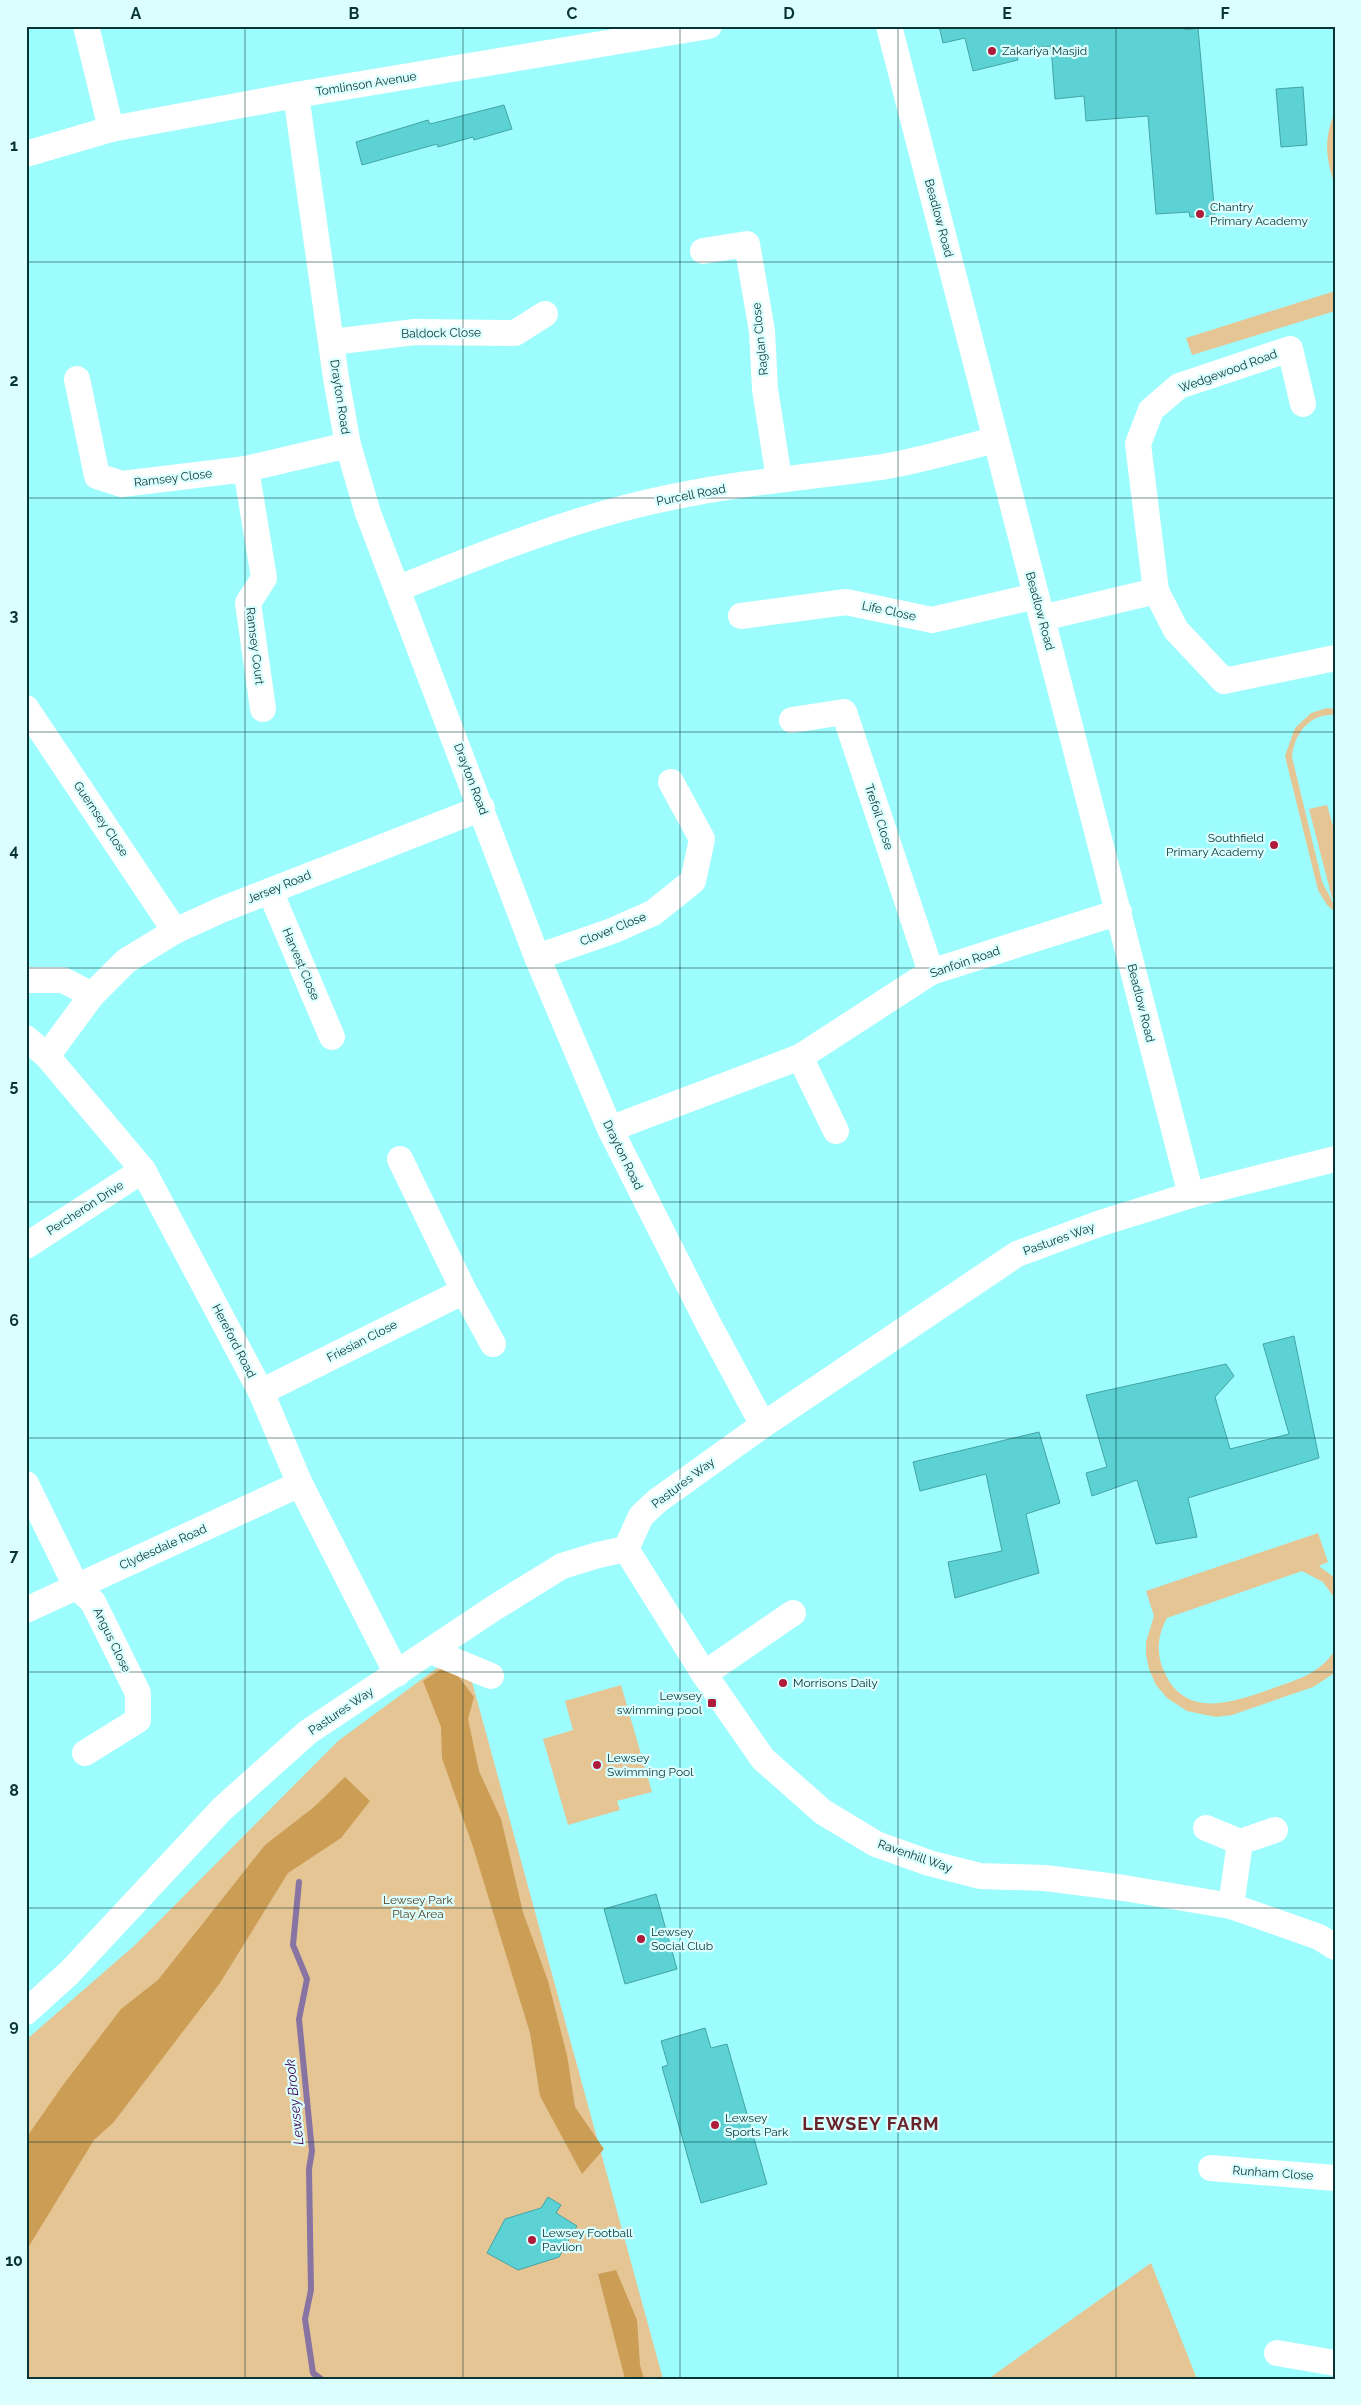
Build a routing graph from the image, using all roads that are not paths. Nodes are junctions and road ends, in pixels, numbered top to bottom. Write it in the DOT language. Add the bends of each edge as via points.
graph roads {
  1 [pos="86,26"];
  2 [pos="709,26"];
  3 [pos="890,26"];
  4 [pos="296,95"];
  5 [pos="111,129"];
  6 [pos="26,154"];
  7 [pos="703,251"];
  8 [pos="545,314"];
  9 [pos="332,342"];
  10 [pos="77,378"];
  11 [pos="1302,404"];
  12 [pos="996,440"];
  13 [pos="348,445"];
  14 [pos="246,469"];
  15 [pos="780,479"];
  16 [pos="397,590"];
  17 [pos="1156,591"];
  18 [pos="1039,607"];
  19 [pos="741,616"];
  20 [pos="1335,658"];
  21 [pos="26,708"];
  22 [pos="263,709"];
  23 [pos="792,720"];
  24 [pos="671,782"];
  25 [pos="482,808"];
  26 [pos="270,891"];
  27 [pos="1119,912"];
  28 [pos="175,931"];
  29 [pos="537,957"];
  30 [pos="931,972"];
  31 [pos="26,980"];
  32 [pos="92,995"];
  33 [pos="332,1037"];
  34 [pos="26,1038"];
  35 [pos="47,1056"];
  36 [pos="800,1057"];
  37 [pos="610,1129"];
  38 [pos="836,1131"];
  39 [pos="400,1159"];
  40 [pos="1335,1159"];
  41 [pos="143,1170"];
  42 [pos="1191,1195"];
  43 [pos="26,1246"];
  44 [pos="464,1291"];
  45 [pos="493,1344"];
  46 [pos="261,1392"];
  47 [pos="763,1425"];
  48 [pos="26,1484"];
  49 [pos="300,1484"];
  50 [pos="626,1549"];
  51 [pos="76,1586"];
  52 [pos="26,1610"];
  53 [pos="793,1613"];
  54 [pos="431,1651"];
  55 [pos="396,1674"];
  56 [pos="704,1674"];
  57 [pos="491,1676"];
  58 [pos="86,1754"];
  59 [pos="1206,1828"];
  60 [pos="1275,1830"];
  61 [pos="1240,1842"];
  62 [pos="1231,1906"];
  63 [pos="1335,1947"];
  64 [pos="26,2012"];
  65 [pos="1211,2168"];
  66 [pos="1335,2178"];
  67 [pos="1277,2353"];
  68 [pos="1335,2363"];
  1 -- 5 [label="street"];
  2 -- 4 [label="street, Tomlinson Avenue"];
  3 -- 12 [label="street, Beadlow Road"];
  4 -- 5 [label="street, Tomlinson Avenue"];
  4 -- 9 [label="street, Drayton Road"];
  5 -- 6 [label="street, Tomlinson Avenue"];
  7 -- 15 [label="street, Raglan Close" via="747,244 762,331 765,389"];
  8 -- 9 [label="street, Baldock Close" via="515,332 415,332"];
  9 -- 13 [label="street, Drayton Road"];
  10 -- 14 [label="street, Ramsey Close" via="97,476 122,484"];
  11 -- 17 [label="street, Wedgewood Road" via="1290,349 1179,386 1151,410 1138,444"];
  12 -- 15 [label="street, Purcell Road" via="884,467"];
  12 -- 18 [label="street, Beadlow Road"];
  13 -- 14 [label="street, Ramsey Close"];
  13 -- 16 [label="street, Drayton Road" via="368,513"];
  14 -- 22 [label="street, Ramsey Court" via="264,578 248,603"];
  15 -- 16 [label="street, Purcell Road" via="671,497 576,523 494,550"];
  16 -- 25 [label="street, Drayton Road"];
  17 -- 18 [label="street"];
  17 -- 20 [label="street, Wedgewood Road" via="1176,630 1224,681"];
  18 -- 19 [label="street, Life Close" via="932,620 846,602"];
  18 -- 27 [label="street, Beadlow Road"];
  21 -- 28 [label="street, Guernsey Close"];
  23 -- 30 [label="street, Trefoil Close" via="844,712"];
  24 -- 29 [label="street, Clover Close" via="702,839 693,881 653,913"];
  25 -- 26 [label="street, Jersey Road"];
  25 -- 29 [label="street, Drayton Road"];
  26 -- 28 [label="street, Jersey Road"];
  26 -- 33 [label="street, Harvest Close"];
  27 -- 30 [label="street, Sanfoin Road"];
  27 -- 42 [label="street, Beadlow Road"];
  28 -- 32 [label="street, Jersey Road" via="126,961"];
  29 -- 37 [label="street, Drayton Road"];
  30 -- 36 [label="street, Sanfoin Road"];
  31 -- 32 [label="street" via="63,980"];
  32 -- 35 [label="street, Jersey Road"];
  34 -- 35 [label="street, Hereford Road"];
  35 -- 41 [label="street, Hereford Road"];
  36 -- 37 [label="street, Sanfoin Road"];
  36 -- 38 [label="street"];
  37 -- 47 [label="street, Drayton Road"];
  39 -- 44 [label="street"];
  40 -- 42 [label="street, Pastures Way"];
  41 -- 43 [label="street, Percheron Drive"];
  41 -- 46 [label="street, Hereford Road"];
  42 -- 47 [label="street, Pastures Way" via="1017,1254"];
  44 -- 45 [label="street"];
  44 -- 46 [label="street, Friesian Close"];
  46 -- 49 [label="street, Hereford Road"];
  47 -- 50 [label="street, Pastures Way" via="657,1501 641,1516"];
  48 -- 51 [label="street, Angus Close"];
  49 -- 51 [label="street, Clydesdale Road"];
  49 -- 55 [label="street, Hereford Road"];
  50 -- 54 [label="street, Pastures Way" via="562,1566"];
  50 -- 56 [label="street, Ravenhill Way"];
  51 -- 52 [label="street, Clydesdale Road"];
  51 -- 58 [label="street, Angus Close" via="93,1602 138,1693 138,1720"];
  53 -- 56 [label="street"];
  54 -- 55 [label="street, Pastures Way"];
  54 -- 57 [label="street"];
  55 -- 64 [label="street, Pastures Way" via="308,1732 222,1809 68,1974"];
  56 -- 62 [label="street, Ravenhill Way" via="763,1759 824,1812 876,1844 929,1863 980,1876 1055,1879"];
  59 -- 61 [label="street"];
  60 -- 61 [label="street"];
  61 -- 62 [label="street"];
  62 -- 63 [label="street, Ravenhill Way" via="1319,1937"];
  65 -- 66 [label="street, Runham Close"];
  67 -- 68 [label="street"];
}
